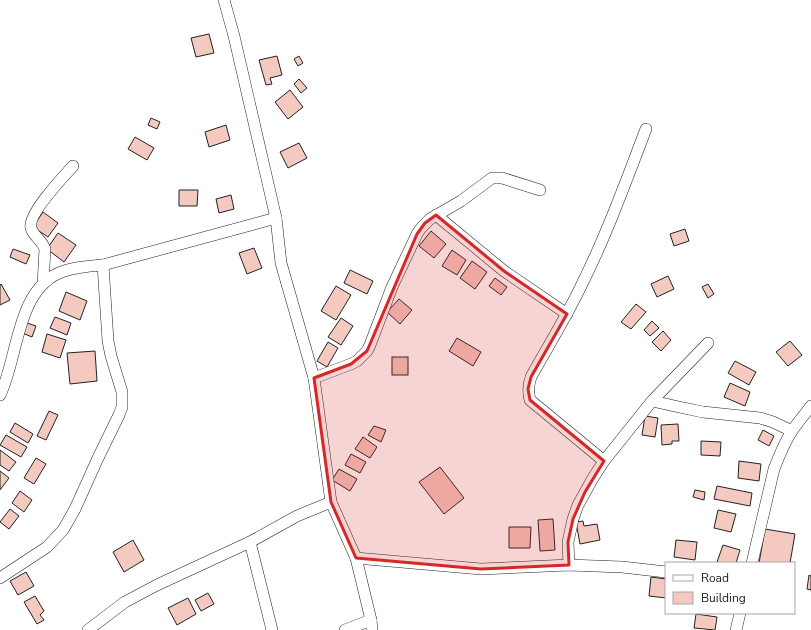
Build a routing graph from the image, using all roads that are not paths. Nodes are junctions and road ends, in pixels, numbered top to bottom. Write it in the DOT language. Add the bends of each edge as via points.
graph roads {
  1 [pos="224,0"];
  2 [pos="646,129"];
  3 [pos="73,166"];
  4 [pos="540,190"];
  5 [pos="436,215"];
  6 [pos="276,218"];
  7 [pos="103,265"];
  8 [pos="43,284"];
  9 [pos="567,314"];
  10 [pos="708,343"];
  11 [pos="314,378"];
  12 [pos="0,395"];
  13 [pos="652,401"];
  14 [pos="811,406"];
  15 [pos="792,431"];
  16 [pos="604,461"];
  17 [pos="331,502"];
  18 [pos="250,542"];
  19 [pos="356,558"];
  20 [pos="752,562"];
  21 [pos="568,565"];
  22 [pos="665,572"];
  23 [pos="0,578"];
  24 [pos="740,614"];
  25 [pos="371,625"];
  26 [pos="92,629"];
  27 [pos="272,630"];
  28 [pos="345,630"];
  29 [pos="736,630"];
  1 -- 6 [label="street"];
  2 -- 9 [label="street" via="596,253"];
  3 -- 8 [label="street" via="39,205 30,223 31,229 45,249"];
  4 -- 5 [label="street" via="502,178 492,178 461,201"];
  5 -- 9 [label="street" via="504,271"];
  5 -- 11 [label="street" via="421,228 392,287 366,351 357,361"];
  6 -- 7 [label="street"];
  6 -- 11 [label="street" via="281,263"];
  7 -- 8 [label="street" via="63,271"];
  7 -- 23 [label="street" via="108,341 122,392 122,407 64,530 47,547"];
  8 -- 12 [label="street" via="33,296 20,325"];
  9 -- 16 [label="street" via="530,377 528,394 530,400"];
  10 -- 13 [label="street"];
  11 -- 17 [label="street"];
  13 -- 15 [label="street" via="703,412 760,418"];
  13 -- 16 [label="street"];
  14 -- 15 [label="street"];
  15 -- 20 [label="street" via="784,443 774,469"];
  16 -- 21 [label="street" via="578,505 573,519 568,542"];
  17 -- 18 [label="street" via="297,516"];
  17 -- 19 [label="street"];
  18 -- 26 [label="street" via="125,602"];
  18 -- 27 [label="street"];
  19 -- 21 [label="street" via="482,569"];
  19 -- 25 [label="street"];
  21 -- 22 [label="street"];
  24 -- 29 [label="street"];
  25 -- 28 [label="street"];
}
